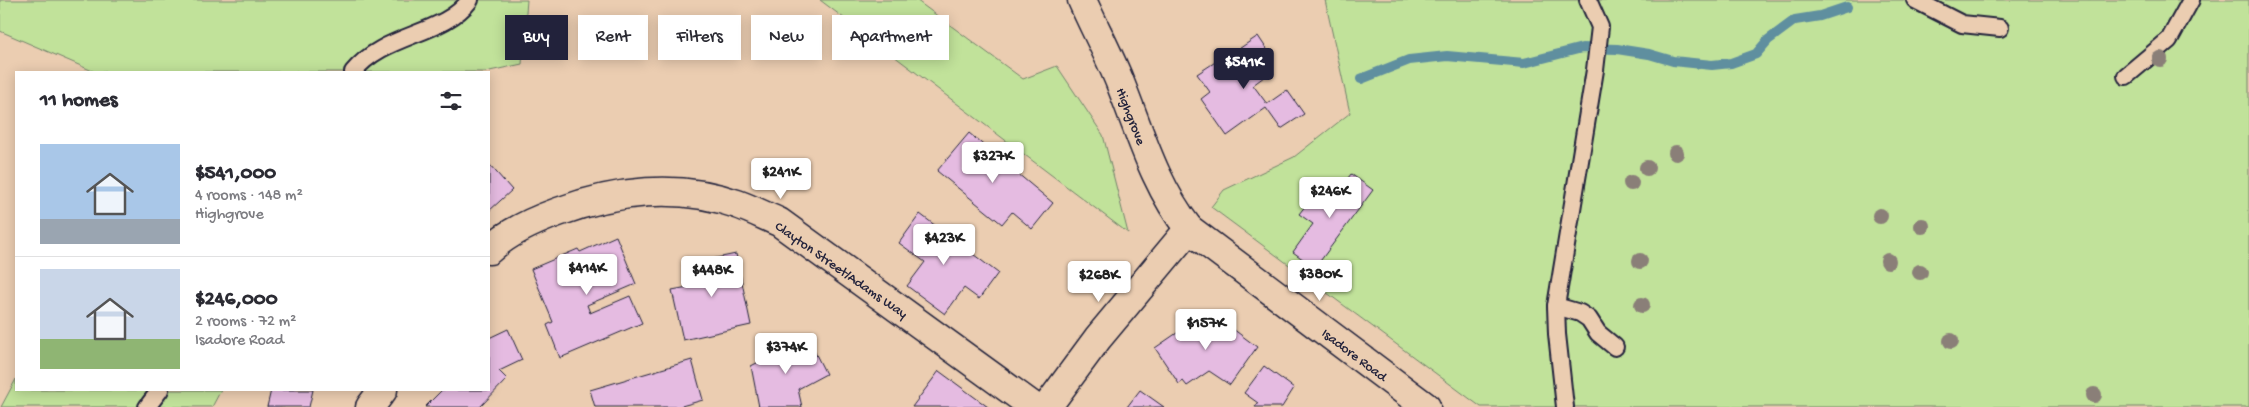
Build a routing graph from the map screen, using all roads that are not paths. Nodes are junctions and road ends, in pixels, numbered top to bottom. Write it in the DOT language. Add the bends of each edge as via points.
graph roads {
  1 [pos="470,0"];
  2 [pos="1082,0"];
  3 [pos="1588,0"];
  4 [pos="1915,0"];
  5 [pos="2191,0"];
  6 [pos="2000,28"];
  7 [pos="354,71"];
  8 [pos="2126,76"];
  9 [pos="1189,229"];
  10 [pos="490,249"];
  11 [pos="1556,306"];
  12 [pos="1615,347"];
  13 [pos="159,391"];
  14 [pos="382,391"];
  15 [pos="147,407"];
  16 [pos="370,407"];
  17 [pos="1034,407"];
  18 [pos="1047,407"];
  19 [pos="1426,407"];
  20 [pos="1565,407"];
  1 -- 7 [label="lane" via="449,18 394,41"];
  2 -- 9 [label="street, Highgrove" via="1119,80 1160,185"];
  3 -- 11 [label="lane" via="1600,27"];
  4 -- 6 [label="lane" via="1962,24"];
  5 -- 8 [label="lane" via="2170,40"];
  9 -- 18 [label="street" via="1098,338"];
  9 -- 19 [label="street, Isadore Road"];
  10 -- 17 [label="street, Clayton Street/Adams Way" via="502,238 539,219 578,204 628,193 672,191 736,203 778,222"];
  11 -- 12 [label="lane" via="1589,319 1598,333"];
  11 -- 20 [label="lane"];
  13 -- 15 [label="lane"];
  14 -- 16 [label="street"];
}
